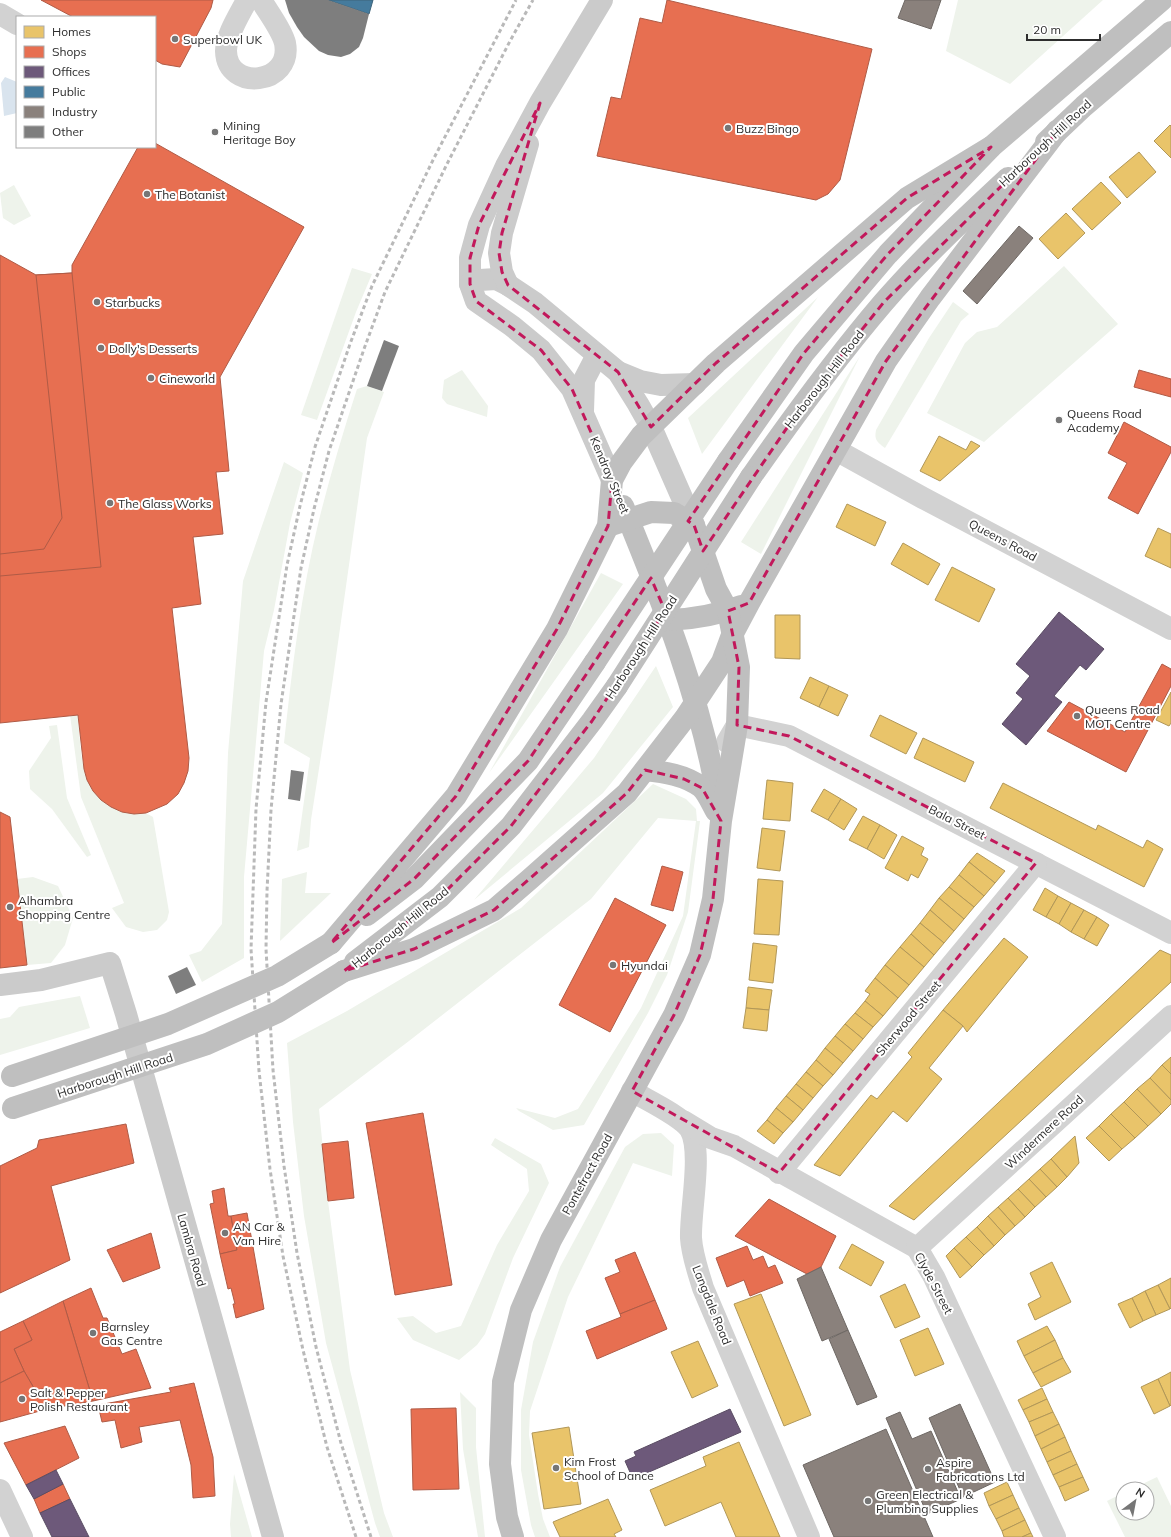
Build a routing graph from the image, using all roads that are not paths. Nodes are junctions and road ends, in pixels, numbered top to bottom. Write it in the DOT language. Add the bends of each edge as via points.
graph roads {
  1 [pos="247,0"];
  2 [pos="261,0"];
  3 [pos="602,0"];
  4 [pos="1162,0"];
  5 [pos="0,14"];
  6 [pos="16,23"];
  7 [pos="1171,32"];
  8 [pos="540,102"];
  9 [pos="1057,131"];
  10 [pos="991,147"];
  11 [pos="470,284"];
  12 [pos="508,285"];
  13 [pos="597,355"];
  14 [pos="618,372"];
  15 [pos="695,384"];
  16 [pos="583,412"];
  17 [pos="651,427"];
  18 [pos="836,450"];
  19 [pos="612,480"];
  20 [pos="628,518"];
  21 [pos="694,525"];
  22 [pos="608,526"];
  23 [pos="749,603"];
  24 [pos="728,611"];
  25 [pos="668,620"];
  26 [pos="1171,629"];
  27 [pos="732,635"];
  28 [pos="695,702"];
  29 [pos="737,725"];
  30 [pos="644,770"];
  31 [pos="717,792"];
  32 [pos="721,821"];
  33 [pos="1036,863"];
  34 [pos="1171,933"];
  35 [pos="331,943"];
  36 [pos="344,971"];
  37 [pos="0,985"];
  38 [pos="1171,1016"];
  39 [pos="6,1078"];
  40 [pos="632,1091"];
  41 [pos="7,1110"];
  42 [pos="682,1121"];
  43 [pos="779,1173"];
  44 [pos="917,1248"];
  45 [pos="0,1490"];
  46 [pos="22,1537"];
  47 [pos="273,1537"];
  48 [pos="513,1537"];
  49 [pos="808,1537"];
  50 [pos="1055,1537"];
  1 -- 2 [label="street" via="227,42 226,52 228,61 241,76 260,79 278,70 286,52 281,33"];
  3 -- 8 [label="street"];
  4 -- 10 [label="highway"];
  5 -- 6 [label="street"];
  7 -- 9 [label="highway, Harborough Hill Road"];
  8 -- 11 [label="street" via="479,224 470,258"];
  8 -- 12 [label="street" via="502,233 499,253 502,272"];
  9 -- 18 [label="highway" via="930,298 886,361"];
  9 -- 36 [label="highway, Harborough Hill Road, bridge" via="925,258 884,302 808,397 751,477 617,686 511,826 440,897"];
  10 -- 15 [label="highway" via="907,198"];
  10 -- 35 [label="highway, bridge" via="888,254 804,353 728,461 528,761 414,879"];
  11 -- 12 [label="street" via="480,280 496,279"];
  11 -- 16 [label="street, Kendray Street" via="476,301 541,350 572,389"];
  12 -- 13 [label="street"];
  13 -- 14 [label="street"];
  13 -- 16 [label="street" via="584,380"];
  14 -- 15 [label="street" via="640,381 661,385"];
  14 -- 17 [label="street"];
  15 -- 17 [label="highway"];
  16 -- 19 [label="street, Kendray Street"];
  17 -- 19 [label="highway" via="621,463"];
  17 -- 21 [label="street"];
  18 -- 23 [label="highway"];
  18 -- 26 [label="street, Queens Road"];
  19 -- 20 [label="highway, Kendray Street"];
  19 -- 22 [label="highway"];
  20 -- 21 [label="highway" via="651,512 674,513"];
  20 -- 22 [label="highway"];
  20 -- 25 [label="highway, Kendray Street"];
  21 -- 24 [label="highway" via="716,589"];
  22 -- 35 [label="highway" via="557,629 456,796"];
  23 -- 24 [label="highway"];
  23 -- 27 [label="highway"];
  24 -- 25 [label="highway" via="690,620"];
  24 -- 27 [label="highway"];
  25 -- 28 [label="highway, Kendray Street"];
  27 -- 28 [label="highway" via="722,662"];
  27 -- 29 [label="highway, Pontefract Road" via="739,667"];
  28 -- 30 [label="highway"];
  28 -- 31 [label="highway, Pontefract Road"];
  29 -- 31 [label="street, Pontefract Road" via="723,750"];
  29 -- 32 [label="highway, Pontefract Road"];
  29 -- 33 [label="street, Bala Street" via="789,736"];
  30 -- 32 [label="highway" via="668,773 702,788"];
  30 -- 36 [label="highway" via="627,793 494,910 414,950"];
  31 -- 32 [label="highway, Pontefract Road"];
  32 -- 40 [label="highway, Pontefract Road" via="713,899 700,955 674,1015"];
  33 -- 34 [label="street, Bala Street"];
  33 -- 43 [label="street, Sherwood Street"];
  35 -- 39 [label="highway, bridge" via="277,976 168,1024"];
  36 -- 41 [label="highway, Harborough Hill Road, bridge" via="278,1012 207,1044"];
  37 -- 47 [label="street, Lambra Road" via="41,980 110,963"];
  38 -- 44 [label="street, Windermere Road"];
  40 -- 42 [label="street, Langdale Road"];
  40 -- 48 [label="highway, Pontefract Road" via="551,1240 521,1310 503,1382 500,1457 507,1517"];
  42 -- 43 [label="street, Clyde Street" via="711,1138 734,1146"];
  42 -- 49 [label="street, Langdale Road" via="694,1138 695,1148 691,1218 693,1256"];
  43 -- 44 [label="street, Clyde Street"];
  44 -- 50 [label="street, Clyde Street" via="934,1277"];
  45 -- 46 [label="street"];
}
